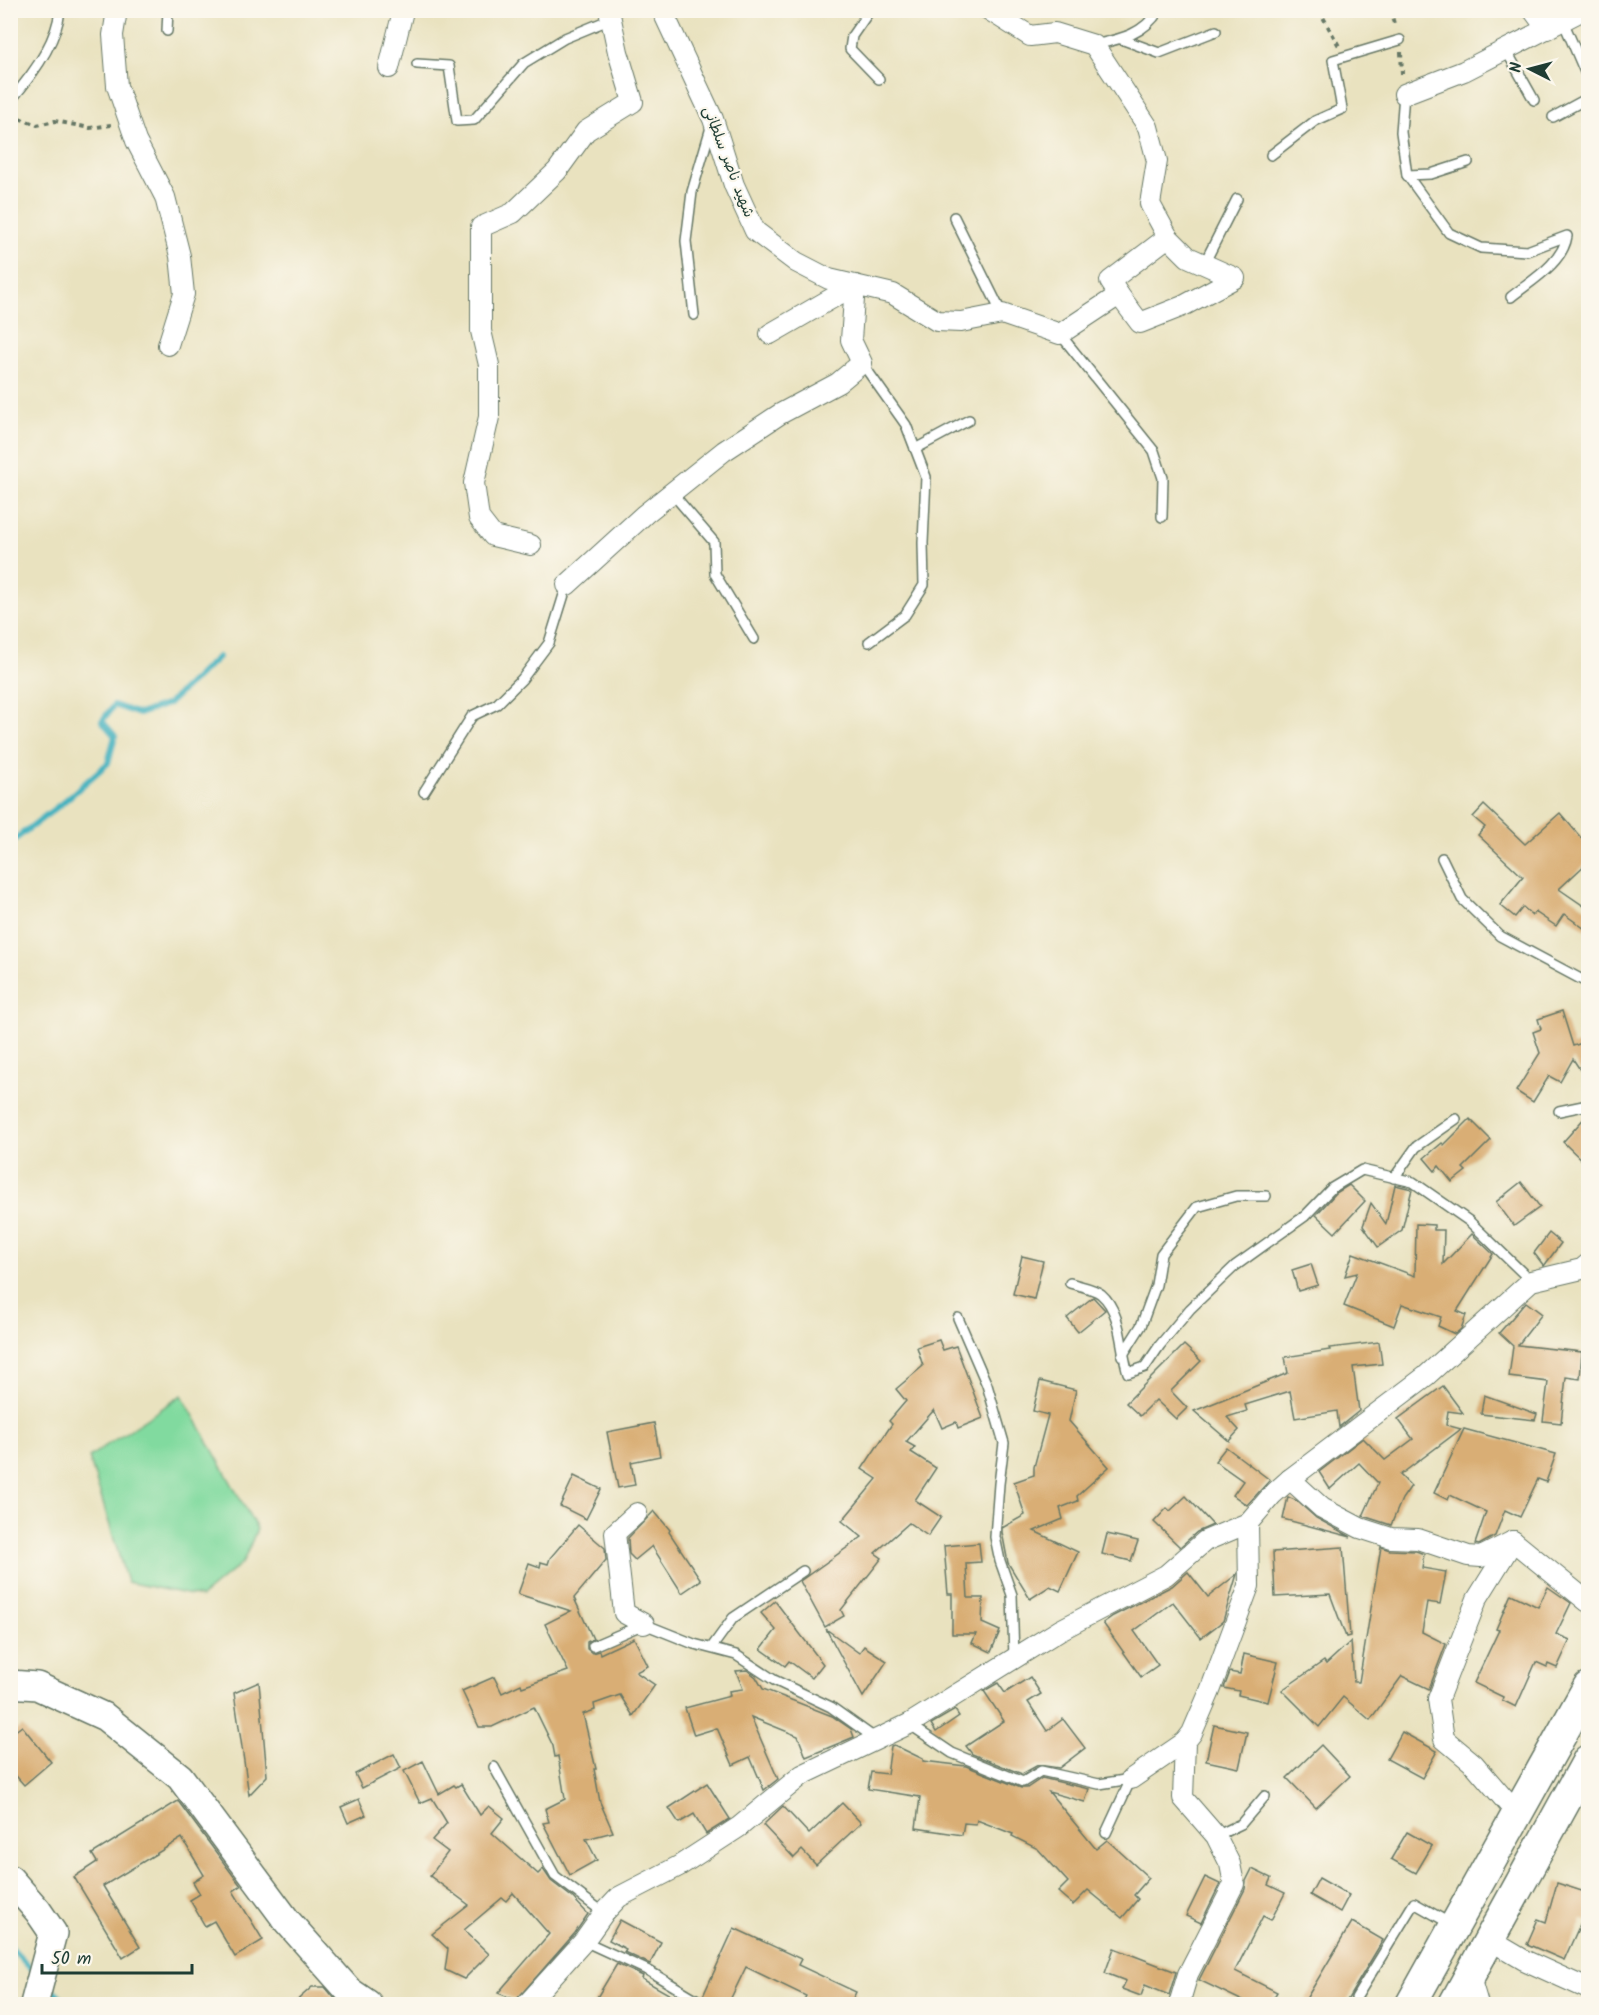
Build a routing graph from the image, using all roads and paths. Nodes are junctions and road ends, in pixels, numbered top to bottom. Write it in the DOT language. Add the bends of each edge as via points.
graph roads {
  1 [pos="60,10"];
  2 [pos="117,10"];
  3 [pos="168,10"];
  4 [pos="401,10"];
  5 [pos="662,10"];
  6 [pos="870,10"];
  7 [pos="989,10"];
  8 [pos="1159,10"];
  9 [pos="1319,10"];
  10 [pos="1533,10"];
  11 [pos="1583,10"];
  12 [pos="610,15"];
  13 [pos="1555,25"];
  14 [pos="167,31"];
  15 [pos="1216,32"];
  16 [pos="1121,39"];
  17 [pos="1400,40"];
  18 [pos="1094,45"];
  19 [pos="1506,50"];
  20 [pos="1346,57"];
  21 [pos="417,64"];
  22 [pos="389,68"];
  23 [pos="879,79"];
  24 [pos="1588,79"];
  25 [pos="1404,94"];
  26 [pos="1588,98"];
  27 [pos="1534,100"];
  28 [pos="10,101"];
  29 [pos="10,114"];
  30 [pos="1553,117"];
  31 [pos="713,119"];
  32 [pos="130,122"];
  33 [pos="1271,155"];
  34 [pos="1468,162"];
  35 [pos="1407,175"];
  36 [pos="1237,199"];
  37 [pos="954,217"];
  38 [pos="1168,237"];
  39 [pos="1204,264"];
  40 [pos="855,285"];
  41 [pos="1119,295"];
  42 [pos="1511,297"];
  43 [pos="1002,314"];
  44 [pos="694,315"];
  45 [pos="770,334"];
  46 [pos="1060,334"];
  47 [pos="168,345"];
  48 [pos="862,363"];
  49 [pos="969,420"];
  50 [pos="915,449"];
  51 [pos="672,493"];
  52 [pos="1162,517"];
  53 [pos="531,545"];
  54 [pos="567,585"];
  55 [pos="754,639"];
  56 [pos="869,642"];
  57 [pos="424,792"];
  58 [pos="1442,858"];
  59 [pos="1588,983"];
  60 [pos="1588,1105"];
  61 [pos="1559,1111"];
  62 [pos="1456,1119"];
  63 [pos="1394,1178"];
  64 [pos="1266,1196"];
  65 [pos="1588,1264"];
  66 [pos="1531,1281"];
  67 [pos="1070,1283"];
  68 [pos="958,1318"];
  69 [pos="1122,1356"];
  70 [pos="1290,1479"];
  71 [pos="637,1513"];
  72 [pos="1248,1523"];
  73 [pos="1513,1541"];
  74 [pos="803,1571"];
  75 [pos="1588,1602"];
  76 [pos="644,1624"];
  77 [pos="593,1646"];
  78 [pos="712,1647"];
  79 [pos="1014,1657"];
  80 [pos="10,1684"];
  81 [pos="1588,1687"];
  82 [pos="909,1724"];
  83 [pos="876,1739"];
  84 [pos="1185,1742"];
  85 [pos="1588,1760"];
  86 [pos="494,1767"];
  87 [pos="1131,1779"];
  88 [pos="1265,1796"];
  89 [pos="1517,1814"];
  90 [pos="1106,1833"];
  91 [pos="1216,1836"];
  92 [pos="10,1879"];
  93 [pos="603,1913"];
  94 [pos="1454,1926"];
  95 [pos="1490,1940"];
  96 [pos="584,1941"];
  97 [pos="1588,1989"];
  98 [pos="1474,1990"];
  99 [pos="1356,1998"];
  100 [pos="34,2004"];
  101 [pos="368,2004"];
  102 [pos="527,2004"];
  103 [pos="704,2004"];
  104 [pos="1179,2004"];
  105 [pos="1411,2004"];
  106 [pos="1454,2004"];
  1 -- 28 [label="lane" via="59,22 35,71"];
  2 -- 32 [label="street" via="113,35 117,86"];
  3 -- 14 [label="lane"];
  4 -- 22 [label="street"];
  5 -- 31 [label="street, شهید ناصر سلطانی"];
  6 -- 23 [label="lane" via="852,36 850,49"];
  7 -- 18 [label="street" via="1030,36 1055,33"];
  8 -- 16 [label="lane" via="1146,28"];
  9 -- 20 [label="path"];
  10 -- 13 [label="street"];
  11 -- 13 [label="street"];
  12 -- 21 [label="lane" via="524,63 474,120 458,121 449,66"];
  12 -- 53 [label="street" via="633,102 586,131 557,171 513,213 481,227 481,331 489,365 489,417 474,483 479,518 493,536"];
  13 -- 19 [label="street"];
  13 -- 24 [label="lane"];
  15 -- 16 [label="lane" via="1159,53"];
  16 -- 18 [label="lane"];
  17 -- 20 [label="lane"];
  18 -- 38 [label="street" via="1148,127 1157,160 1150,204"];
  19 -- 25 [label="street"];
  19 -- 27 [label="lane"];
  20 -- 33 [label="lane" via="1333,60 1342,109 1315,121"];
  25 -- 35 [label="lane" via="1401,132"];
  26 -- 30 [label="lane"];
  29 -- 32 [label="path" via="38,125 55,121 90,128"];
  31 -- 40 [label="street, شهید ناصر سلطانی" via="734,185 755,231 796,262 829,279"];
  31 -- 44 [label="lane" via="692,192 686,241"];
  32 -- 47 [label="street" via="165,196 180,256 184,294"];
  34 -- 35 [label="lane" via="1431,174"];
  35 -- 42 [label="lane" via="1449,233 1481,248 1527,251 1567,236 1566,244 1548,268"];
  36 -- 39 [label="lane"];
  37 -- 43 [label="lane"];
  38 -- 39 [label="street" via="1188,257"];
  38 -- 41 [label="street" via="1110,281"];
  39 -- 41 [label="street" via="1235,278 1183,306 1140,323"];
  40 -- 43 [label="street, شهید ناصر سلطانی" via="893,294 937,321 962,322"];
  40 -- 45 [label="street"];
  40 -- 48 [label="street" via="851,340"];
  41 -- 46 [label="street"];
  43 -- 46 [label="street"];
  46 -- 52 [label="lane" via="1154,452 1163,478"];
  48 -- 50 [label="lane" via="906,425"];
  48 -- 51 [label="street" via="838,383 780,414 724,451"];
  49 -- 50 [label="lane"];
  50 -- 56 [label="lane" via="926,477 924,585 905,615"];
  51 -- 54 [label="street"];
  51 -- 55 [label="lane" via="714,542 715,574"];
  54 -- 57 [label="lane" via="549,642 522,680 497,705 472,716"];
  58 -- 59 [label="lane" via="1462,899 1500,936"];
  60 -- 61 [label="lane"];
  62 -- 63 [label="lane" via="1416,1148"];
  63 -- 66 [label="lane" via="1413,1182 1469,1221"];
  63 -- 69 [label="lane" via="1362,1170 1332,1188 1305,1216 1227,1273 1190,1309 1145,1367 1128,1373"];
  64 -- 69 [label="lane" via="1236,1196 1197,1207 1161,1254 1156,1285 1141,1326"];
  65 -- 66 [label="street" via="1582,1269"];
  66 -- 70 [label="street" via="1426,1376"];
  67 -- 69 [label="lane" via="1100,1293 1116,1314"];
  68 -- 79 [label="lane" via="987,1385 1004,1443 995,1537 1012,1596"];
  70 -- 72 [label="street"];
  70 -- 73 [label="street" via="1322,1508 1360,1528 1391,1538 1418,1539 1481,1557"];
  71 -- 76 [label="street" via="615,1533 624,1613"];
  72 -- 79 [label="street" via="1205,1541 1166,1575"];
  72 -- 84 [label="street" via="1250,1586 1210,1691"];
  73 -- 75 [label="street"];
  73 -- 89 [label="street" via="1477,1599 1438,1699 1444,1739 1474,1764"];
  74 -- 78 [label="lane" via="734,1618"];
  76 -- 77 [label="lane"];
  76 -- 78 [label="lane"];
  78 -- 83 [label="lane" via="736,1654 774,1680 831,1707"];
  79 -- 82 [label="street"];
  80 -- 101 [label="street" via="37,1686 105,1717 180,1777 287,1921 349,1991"];
  81 -- 89 [label="main road"];
  82 -- 83 [label="street"];
  82 -- 87 [label="lane" via="952,1753 1023,1782 1041,1771 1099,1784"];
  83 -- 93 [label="street" via="802,1775 739,1827 679,1866 619,1897"];
  84 -- 87 [label="street"];
  84 -- 91 [label="street" via="1183,1798"];
  85 -- 95 [label="main road"];
  86 -- 93 [label="lane" via="555,1876"];
  87 -- 90 [label="lane"];
  88 -- 91 [label="lane" via="1240,1824"];
  89 -- 94 [label="main road"];
  91 -- 104 [label="street" via="1230,1864 1234,1884 1188,1974"];
  92 -- 100 [label="street" via="52,1933"];
  93 -- 96 [label="street"];
  94 -- 99 [label="lane" via="1414,1903"];
  94 -- 105 [label="main road"];
  95 -- 97 [label="street"];
  95 -- 98 [label="main road"];
  96 -- 102 [label="street"];
  96 -- 103 [label="lane" via="649,1971"];
  98 -- 106 [label="main road"];
}
